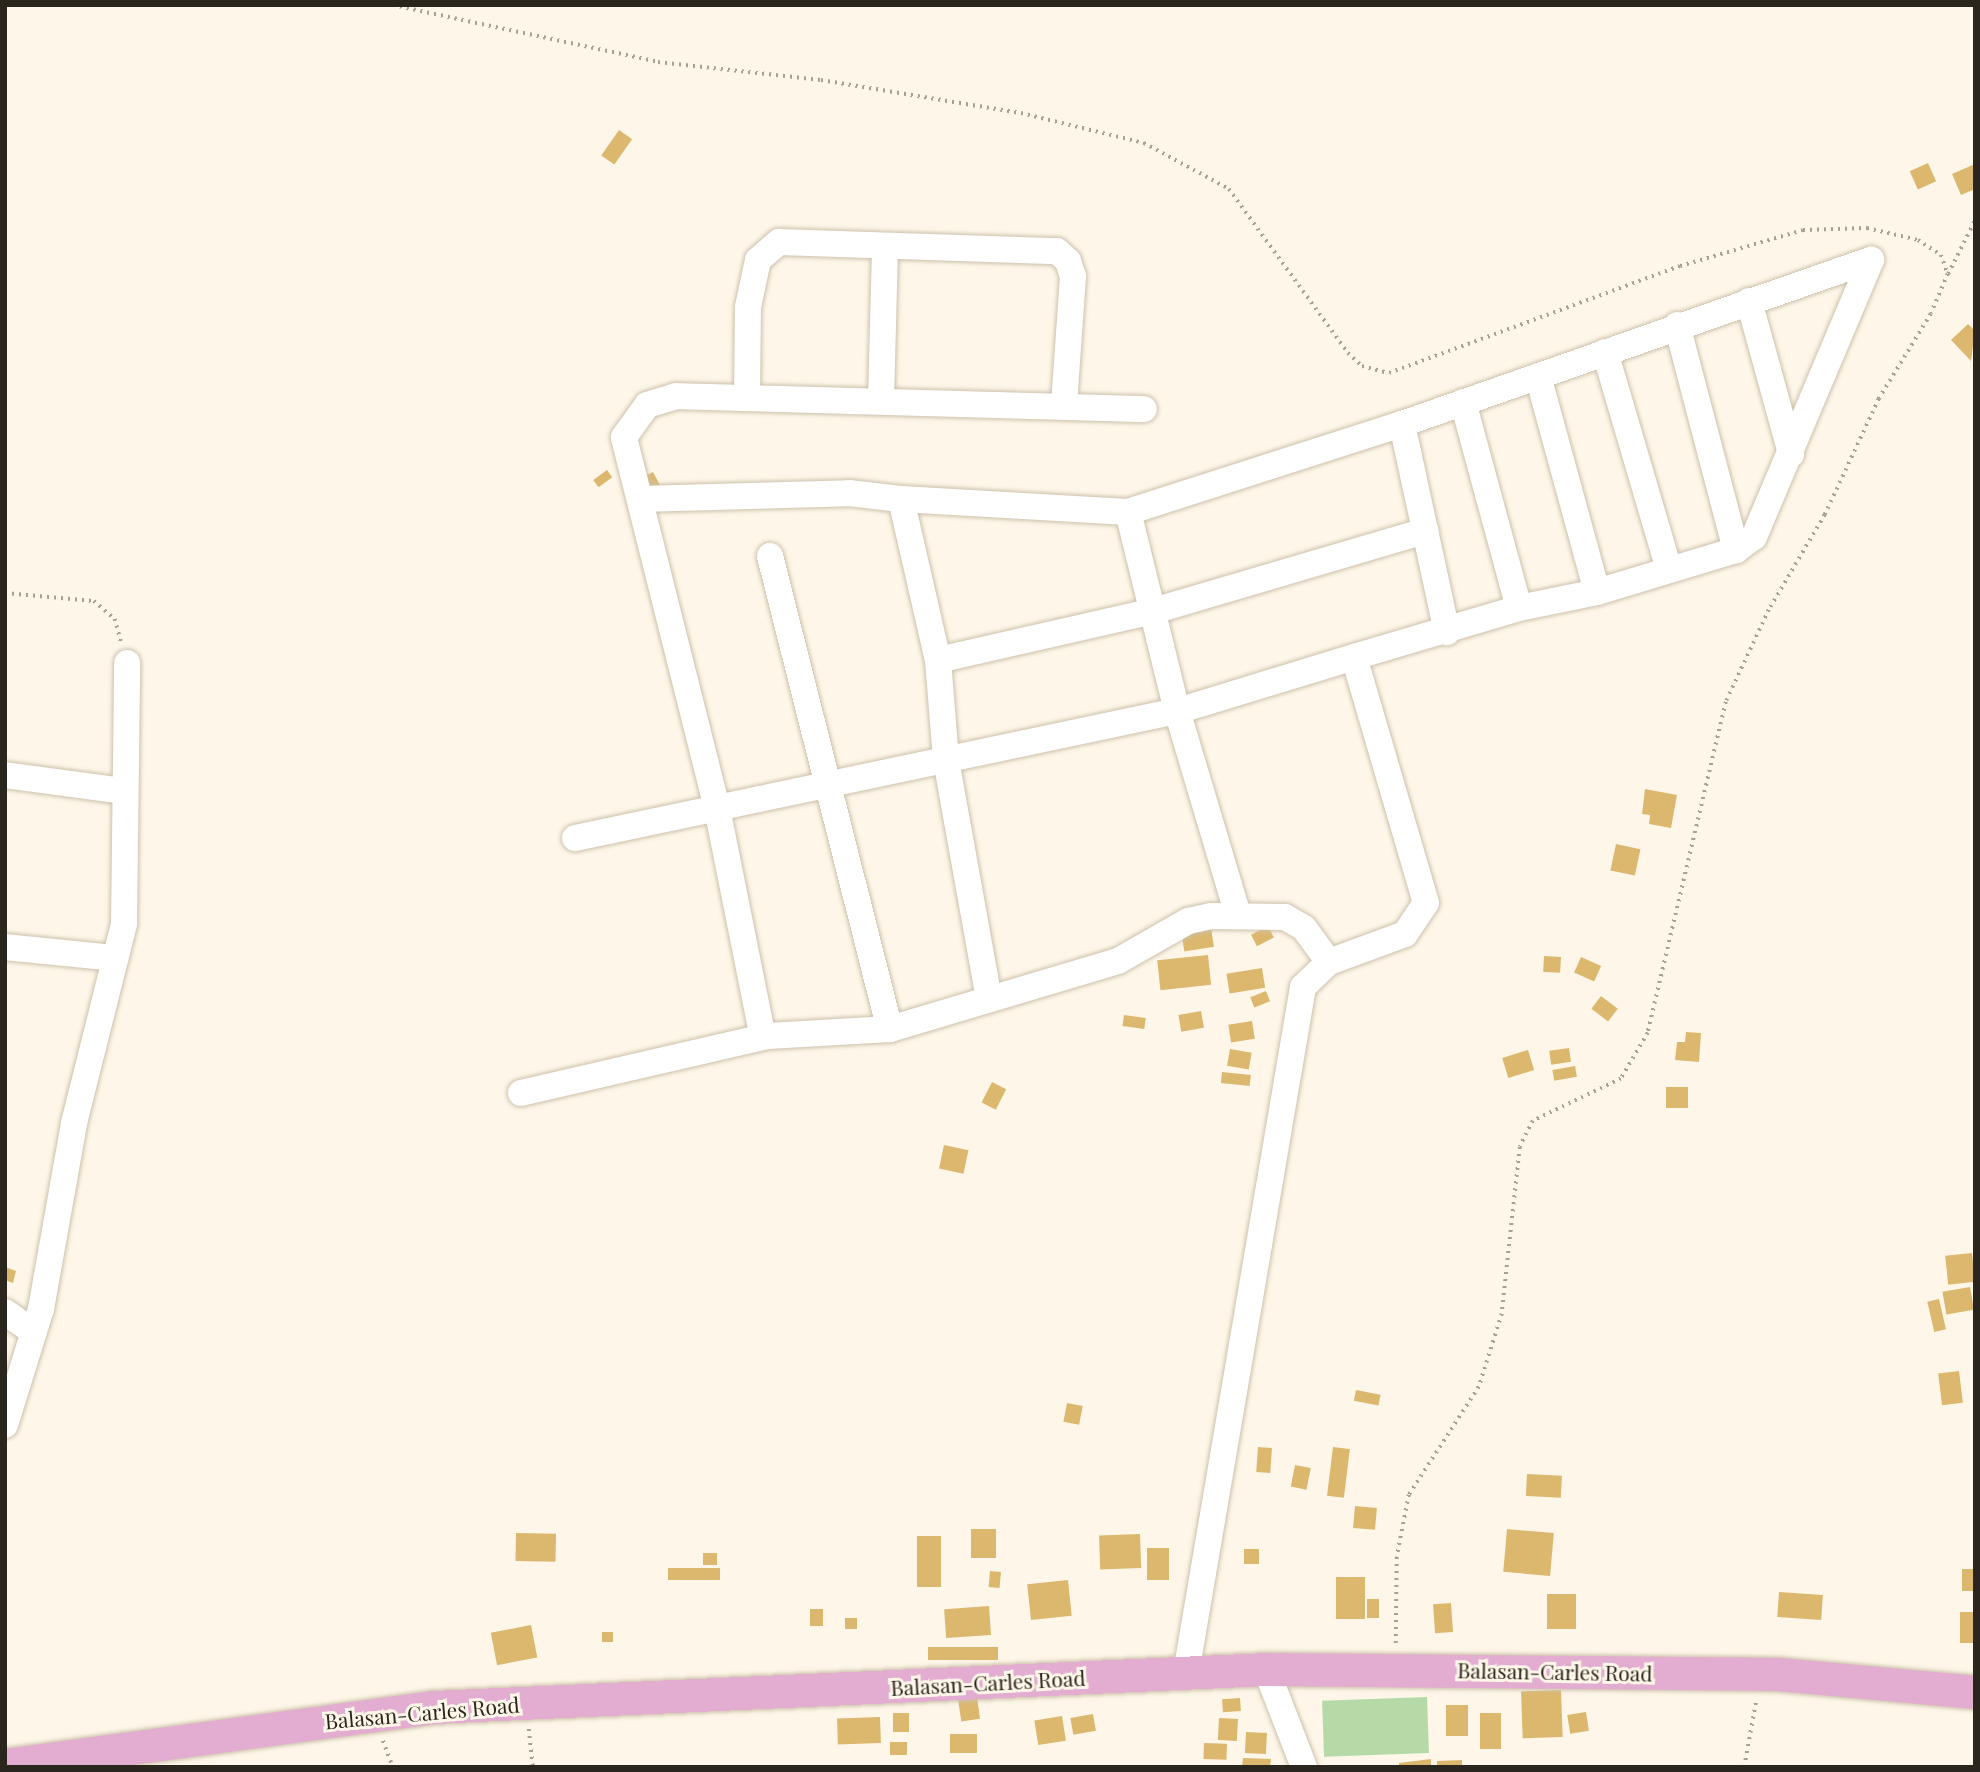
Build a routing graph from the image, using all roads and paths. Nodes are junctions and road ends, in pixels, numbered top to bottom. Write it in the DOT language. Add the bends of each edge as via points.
graph roads {
  1 [pos="1975,220"];
  2 [pos="885,246"];
  3 [pos="1948,275"];
  4 [pos="1749,301"];
  5 [pos="1677,325"];
  6 [pos="1605,352"];
  7 [pos="1538,376"];
  8 [pos="747,398"];
  9 [pos="881,401"];
  10 [pos="1463,402"];
  11 [pos="1065,406"];
  12 [pos="1144,410"];
  13 [pos="1402,424"];
  14 [pos="1791,454"];
  15 [pos="640,499"];
  16 [pos="901,499"];
  17 [pos="1128,512"];
  18 [pos="1425,531"];
  19 [pos="1736,550"];
  20 [pos="771,556"];
  21 [pos="1670,569"];
  22 [pos="1597,592"];
  23 [pos="5,593"];
  24 [pos="1519,608"];
  25 [pos="1153,611"];
  26 [pos="1447,632"];
  27 [pos="1354,657"];
  28 [pos="937,660"];
  29 [pos="127,663"];
  30 [pos="1177,711"];
  31 [pos="946,760"];
  32 [pos="5,775"];
  33 [pos="825,785"];
  34 [pos="124,790"];
  35 [pos="717,808"];
  36 [pos="575,838"];
  37 [pos="1238,915"];
  38 [pos="5,947"];
  39 [pos="115,958"];
  40 [pos="1329,962"];
  41 [pos="989,999"];
  42 [pos="890,1029"];
  43 [pos="768,1035"];
  44 [pos="521,1093"];
  45 [pos="5,1312"];
  46 [pos="34,1332"];
  47 [pos="5,1425"];
  48 [pos="1266,1669"];
  49 [pos="1186,1673"];
  50 [pos="1760,1673"];
  51 [pos="1975,1692"];
  52 [pos="527,1703"];
  53 [pos="6,1760"];
  54 [pos="533,1767"];
  55 [pos="1304,1767"];
  56 [pos="1745,1767"];
  1 -- 3 [label="path"];
  2 -- 8 [label="street" via="779,242 766,248 758,260 748,307"];
  2 -- 9 [label="street"];
  2 -- 11 [label="street" via="1057,251 1068,261 1073,276"];
  4 -- 5 [label="street"];
  4 -- 14 [label="street"];
  4 -- 14 [label="street" via="1871,260"];
  5 -- 6 [label="street"];
  5 -- 19 [label="street"];
  6 -- 7 [label="street"];
  6 -- 21 [label="street"];
  7 -- 10 [label="street"];
  7 -- 22 [label="street"];
  8 -- 9 [label="street"];
  8 -- 15 [label="street" via="676,397 647,405 624,437"];
  9 -- 11 [label="street"];
  10 -- 13 [label="street"];
  10 -- 24 [label="street"];
  11 -- 12 [label="street"];
  13 -- 17 [label="street"];
  13 -- 18 [label="street"];
  14 -- 19 [label="street" via="1754,537"];
  15 -- 16 [label="street" via="849,493"];
  15 -- 35 [label="street"];
  16 -- 17 [label="street"];
  16 -- 28 [label="street"];
  17 -- 25 [label="street"];
  18 -- 25 [label="street"];
  18 -- 26 [label="street"];
  19 -- 21 [label="street"];
  20 -- 33 [label="street"];
  21 -- 22 [label="street"];
  22 -- 24 [label="street"];
  23 -- 29 [label="path" via="94,601 114,619"];
  24 -- 26 [label="street"];
  25 -- 28 [label="street"];
  25 -- 30 [label="street"];
  26 -- 27 [label="street"];
  27 -- 30 [label="street"];
  27 -- 40 [label="street" via="1426,903 1405,934"];
  28 -- 31 [label="street"];
  29 -- 34 [label="street"];
  30 -- 31 [label="street"];
  30 -- 37 [label="street"];
  31 -- 33 [label="street"];
  31 -- 41 [label="street"];
  32 -- 34 [label="street"];
  33 -- 35 [label="street"];
  33 -- 42 [label="street"];
  34 -- 39 [label="street" via="124,924"];
  35 -- 36 [label="street"];
  35 -- 43 [label="street" via="761,1028"];
  37 -- 40 [label="street" via="1285,917 1304,928"];
  37 -- 41 [label="street" via="1188,920 1118,961"];
  38 -- 39 [label="street"];
  39 -- 46 [label="street" via="75,1123"];
  40 -- 49 [label="street" via="1303,987 1295,1011"];
  41 -- 42 [label="street"];
  42 -- 43 [label="street"];
  43 -- 44 [label="street"];
  45 -- 46 [label="street"];
  46 -- 47 [label="street"];
  48 -- 49 [label="main road, Balasan-Carles Road"];
  48 -- 50 [label="main road, Balasan-Carles Road"];
  48 -- 55 [label="street"];
  49 -- 52 [label="main road, Balasan-Carles Road"];
  50 -- 51 [label="main road, Balasan-Carles Road"];
  50 -- 56 [label="path"];
  52 -- 53 [label="main road, Balasan-Carles Road" via="372,1713"];
  52 -- 54 [label="path"];
}
